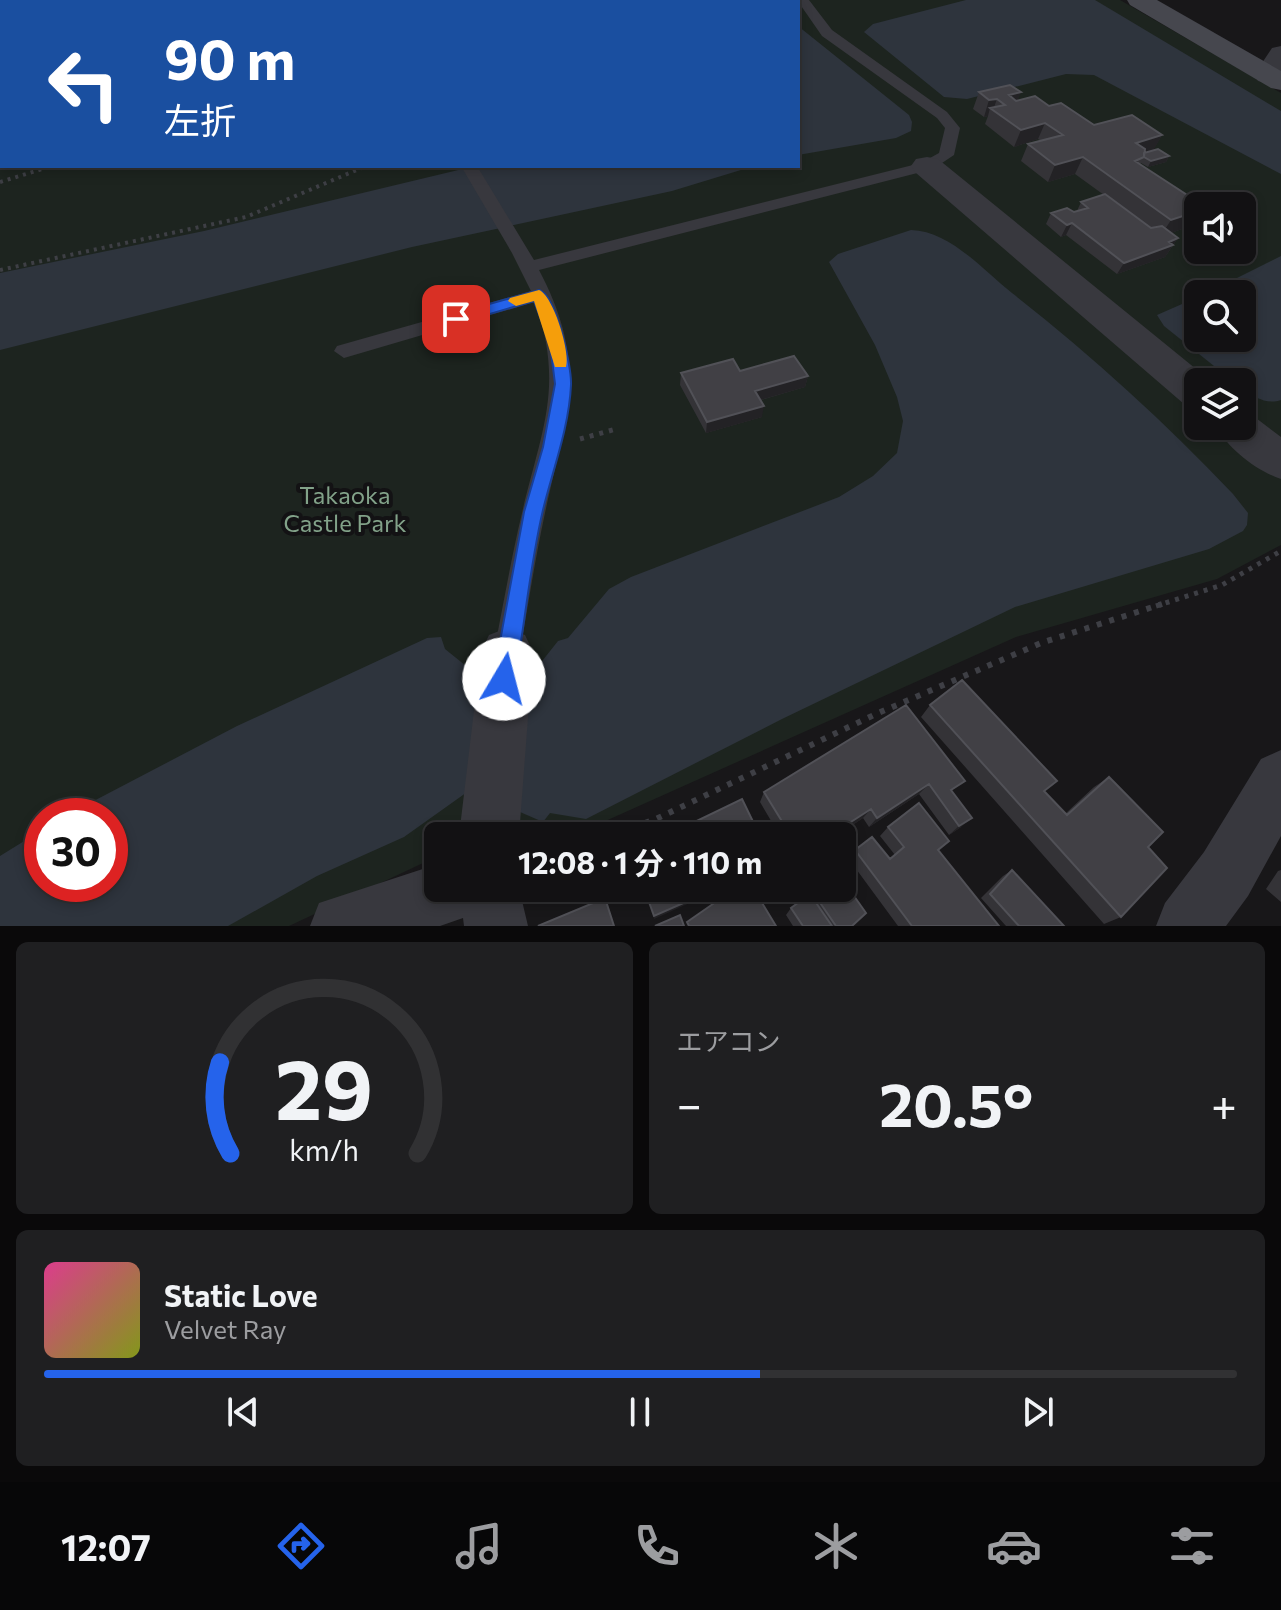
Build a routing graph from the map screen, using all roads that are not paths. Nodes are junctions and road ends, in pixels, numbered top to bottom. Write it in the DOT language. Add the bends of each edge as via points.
graph roads {
  1 [pos="803,0"];
  2 [pos="1139,0"];
  3 [pos="1277,70"];
  4 [pos="927,166"];
  5 [pos="470,168"];
  6 [pos="530,267"];
  7 [pos="539,295"];
  8 [pos="344,351"];
  9 [pos="1184,381"];
  10 [pos="1254,440"];
  11 [pos="1281,462"];
  12 [pos="507,652"];
  13 [pos="1281,779"];
  14 [pos="489,822"];
  15 [pos="424,900"];
  16 [pos="491,902"];
  17 [pos="342,926"];
  18 [pos="496,926"];
  19 [pos="1188,926"];
  1 -- 4 [label="lane" via="827,33 953,128 946,155"];
  2 -- 3 [label="main road"];
  4 -- 6 [label="lane"];
  4 -- 9 [label="street"];
  5 -- 6 [label="lane"];
  6 -- 7 [label="lane"];
  7 -- 8 [label="lane"];
  7 -- 12 [label="lane" via="558,344 563,384"];
  10 -- 11 [label="street"];
  12 -- 14 [label="street"];
  13 -- 19 [label="street" via="1226,874"];
  15 -- 17 [label="street"];
  16 -- 18 [label="street"];
}
